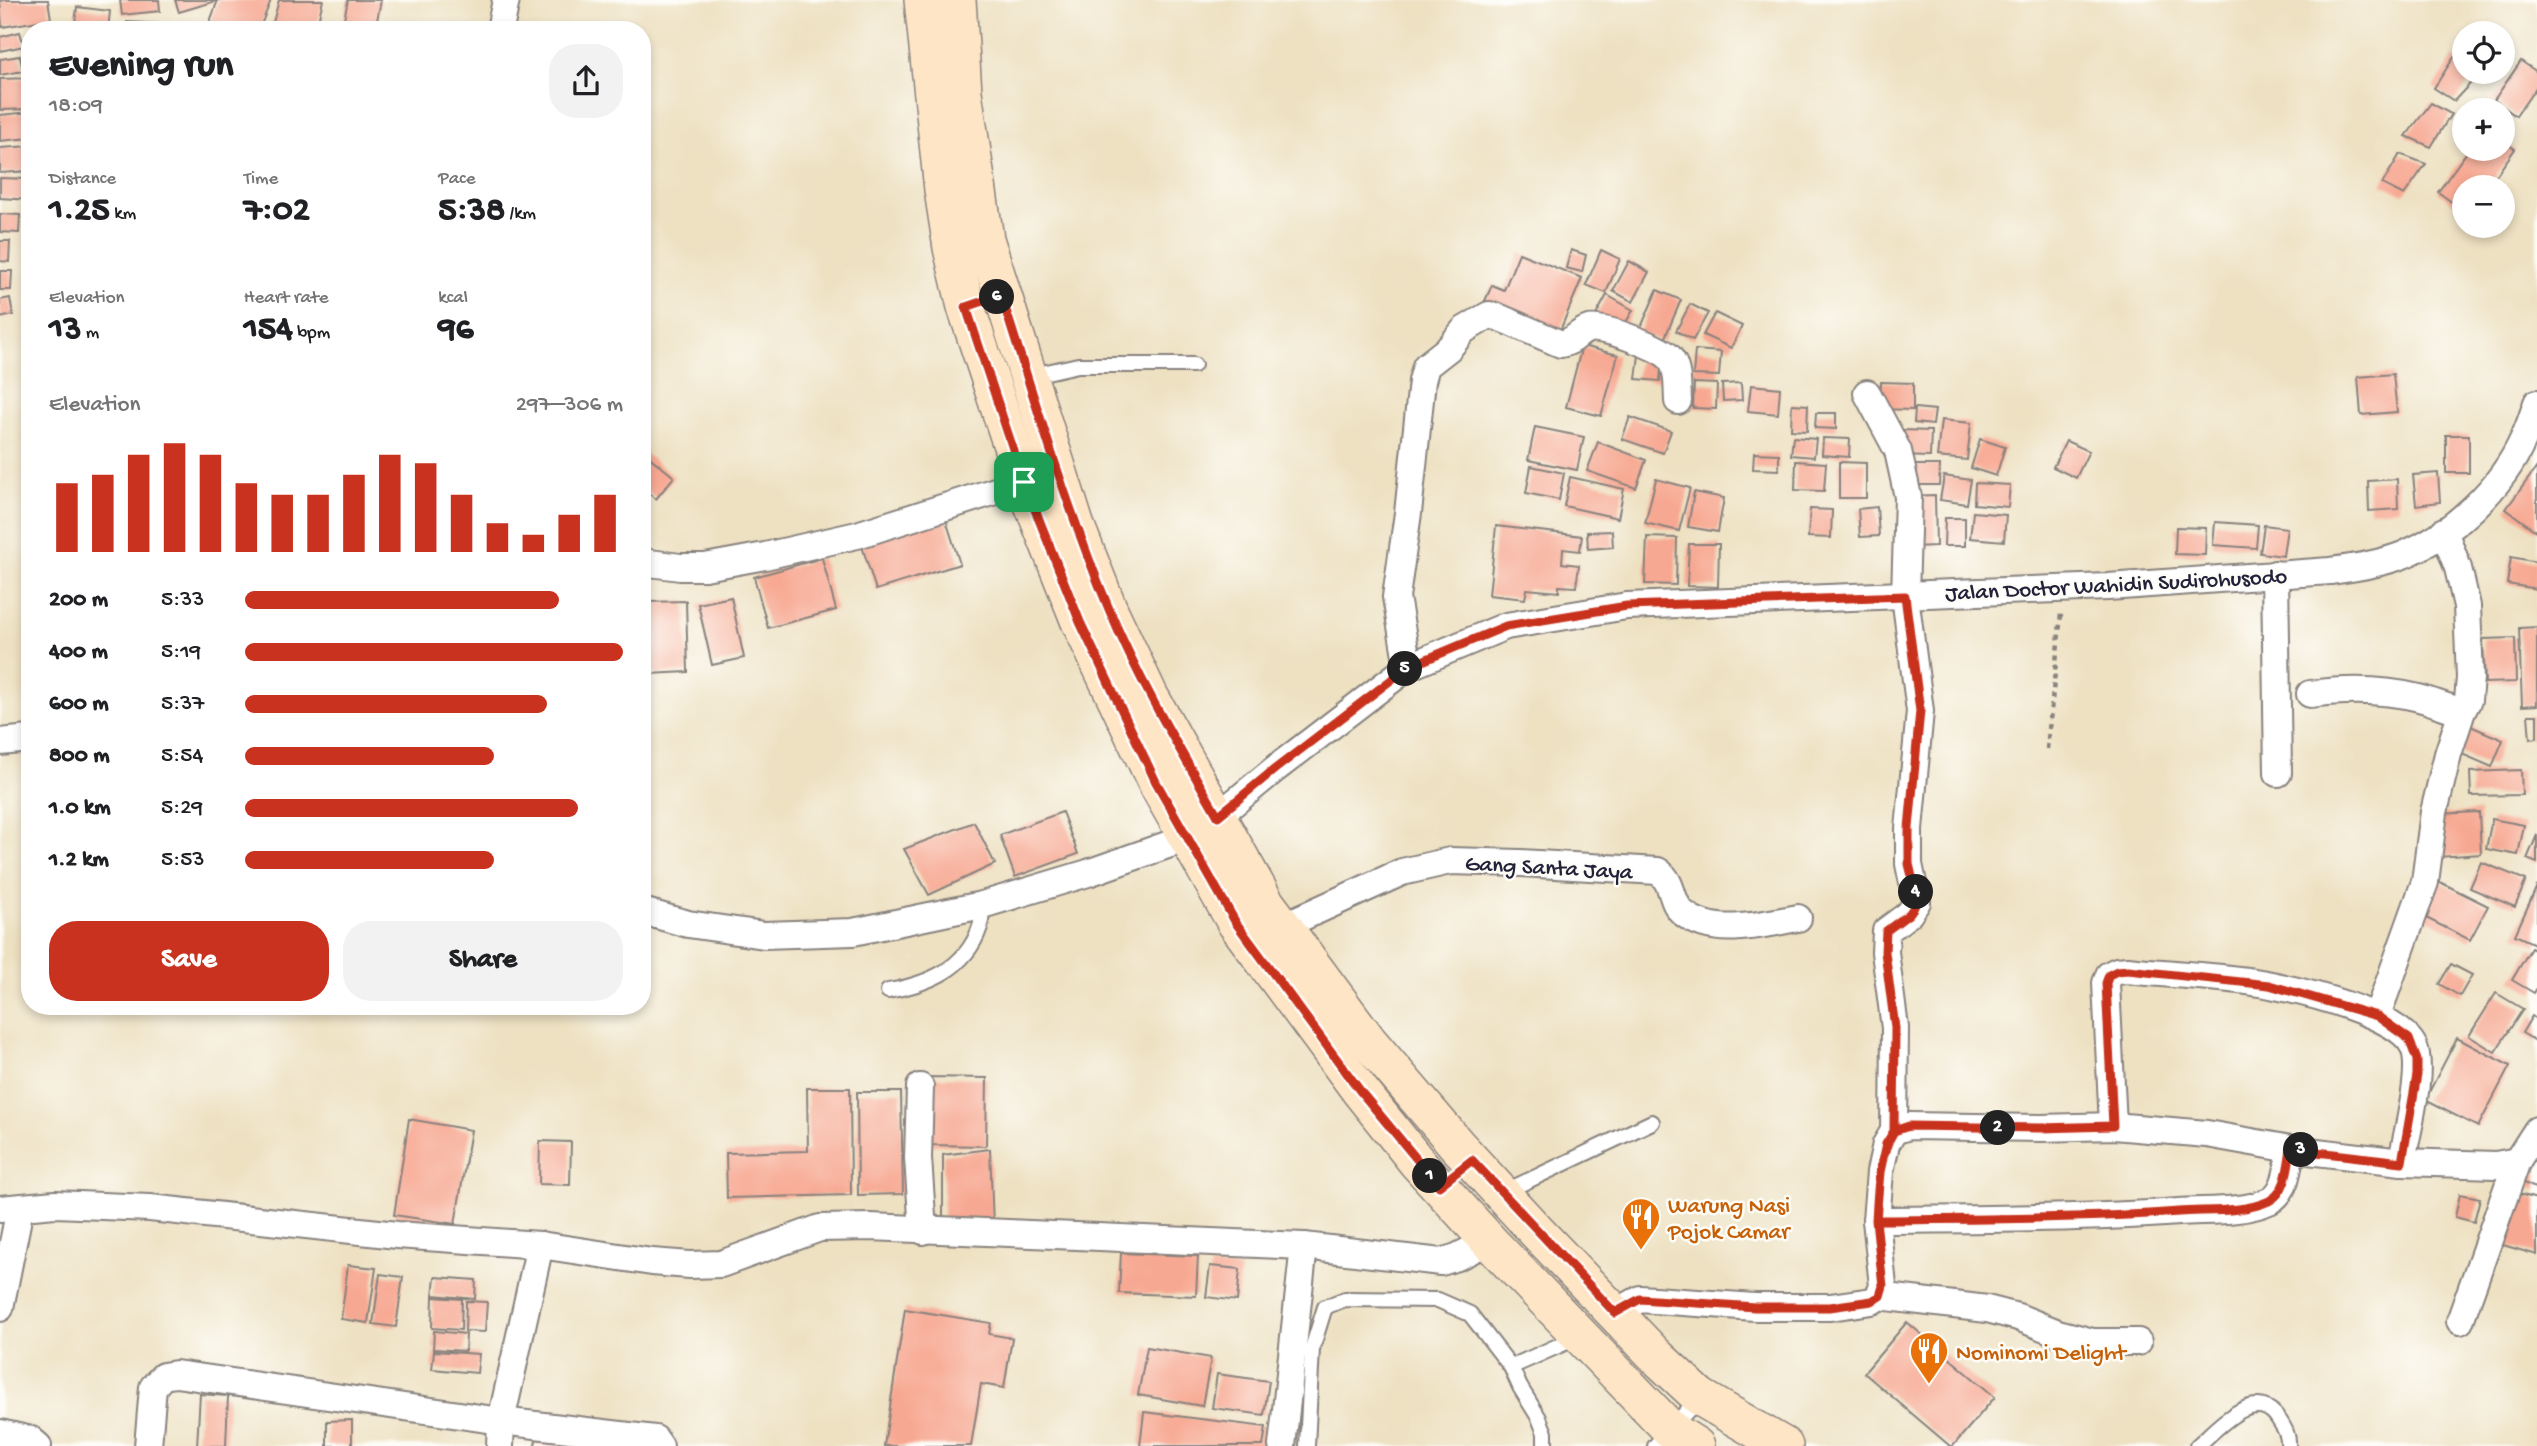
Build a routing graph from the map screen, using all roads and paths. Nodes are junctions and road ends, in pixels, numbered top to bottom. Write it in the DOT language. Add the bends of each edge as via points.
graph roads {
  1 [pos="506,0"];
  2 [pos="923,0"];
  3 [pos="957,0"];
  4 [pos="502,21"];
  5 [pos="960,187"];
  6 [pos="1001,295"];
  7 [pos="966,307"];
  8 [pos="1194,365"];
  9 [pos="1027,376"];
  10 [pos="1867,393"];
  11 [pos="1678,401"];
  12 [pos="2537,403"];
  13 [pos="1024,482"];
  14 [pos="2444,531"];
  15 [pos="651,563"];
  16 [pos="2275,575"];
  17 [pos="2063,588"];
  18 [pos="1905,596"];
  19 [pos="1095,616"];
  20 [pos="1408,667"];
  21 [pos="2310,694"];
  22 [pos="2462,711"];
  23 [pos="21,740"];
  24 [pos="0,742"];
  25 [pos="2047,749"];
  26 [pos="2277,773"];
  27 [pos="1218,816"];
  28 [pos="1187,838"];
  29 [pos="982,905"];
  30 [pos="651,914"];
  31 [pos="1261,917"];
  32 [pos="1798,918"];
  33 [pos="888,991"];
  34 [pos="2377,1016"];
  35 [pos="920,1087"];
  36 [pos="1652,1122"];
  37 [pos="2113,1126"];
  38 [pos="2537,1130"];
  39 [pos="1894,1131"];
  40 [pos="2291,1149"];
  41 [pos="1472,1160"];
  42 [pos="2517,1161"];
  43 [pos="2402,1162"];
  44 [pos="1439,1186"];
  45 [pos="1502,1194"];
  46 [pos="10,1208"];
  47 [pos="1876,1220"];
  48 [pos="923,1231"];
  49 [pos="1489,1241"];
  50 [pos="540,1245"];
  51 [pos="1304,1246"];
  52 [pos="1880,1296"];
  53 [pos="0,1308"];
  54 [pos="1615,1313"];
  55 [pos="2460,1321"];
  56 [pos="1580,1336"];
  57 [pos="2138,1342"];
  58 [pos="1511,1367"];
  59 [pos="1700,1397"];
  60 [pos="0,1433"];
  61 [pos="500,1434"];
  62 [pos="1674,1441"];
  63 [pos="38,1446"];
  64 [pos="148,1446"];
  65 [pos="660,1446"];
  66 [pos="1282,1446"];
  67 [pos="1307,1446"];
  68 [pos="1545,1446"];
  69 [pos="1784,1446"];
  70 [pos="2197,1446"];
  71 [pos="2288,1446"];
  1 -- 4 [label="street"];
  2 -- 5 [label="main road"];
  3 -- 5 [label="main road" via="963,92"];
  5 -- 6 [label="main road" via="985,239"];
  5 -- 7 [label="main road" via="953,248"];
  6 -- 7 [label="main road"];
  6 -- 9 [label="main road"];
  7 -- 13 [label="main road"];
  8 -- 9 [label="lane" via="1078,365"];
  9 -- 19 [label="main road" via="1075,524"];
  10 -- 18 [label="street" via="1898,452 1908,497"];
  11 -- 20 [label="street" via="1671,358 1595,328 1561,344 1489,316 1464,330 1426,366 1396,597"];
  12 -- 14 [label="street, Jalan Doctor Wahidin Sudirohusodo" via="2524,439 2506,469 2490,490"];
  13 -- 15 [label="street" via="857,535 765,556 705,567"];
  13 -- 19 [label="main road"];
  14 -- 16 [label="street, Jalan Doctor Wahidin Sudirohusodo" via="2403,555 2365,566"];
  14 -- 22 [label="street" via="2467,606 2470,678"];
  16 -- 17 [label="street, Jalan Doctor Wahidin Sudirohusodo"];
  16 -- 26 [label="street"];
  17 -- 18 [label="street, Jalan Doctor Wahidin Sudirohusodo"];
  17 -- 25 [label="path"];
  18 -- 20 [label="street, Jalan Doctor Wahidin Sudirohusodo" via="1627,606 1506,626"];
  18 -- 39 [label="street" via="1920,711 1909,828 1909,864 1917,897 1909,914 1886,931 1895,1028"];
  19 -- 27 [label="main road" via="1149,695"];
  19 -- 28 [label="main road" via="1156,782"];
  20 -- 27 [label="street, Jalan Doctor Wahidin Sudirohusodo"];
  21 -- 22 [label="street" via="2367,690"];
  22 -- 34 [label="street" via="2434,812 2426,882"];
  23 -- 24 [label="street"];
  27 -- 31 [label="main road"];
  28 -- 29 [label="street"];
  28 -- 31 [label="main road"];
  29 -- 30 [label="street" via="853,932 764,934 688,924"];
  29 -- 33 [label="lane" via="980,927 955,965 912,987"];
  31 -- 32 [label="street, Gang Santa Jaya" via="1450,861 1658,872 1666,877 1680,911 1702,923 1743,928"];
  31 -- 41 [label="main road"];
  31 -- 44 [label="main road" via="1361,1092"];
  34 -- 37 [label="street" via="2269,985 2117,971 2106,983"];
  34 -- 43 [label="street" via="2409,1039 2417,1060"];
  35 -- 48 [label="street"];
  36 -- 45 [label="lane"];
  37 -- 39 [label="street" via="1909,1126"];
  37 -- 40 [label="street" via="2207,1134"];
  38 -- 42 [label="street"];
  39 -- 47 [label="street" via="1884,1153"];
  40 -- 43 [label="street"];
  40 -- 47 [label="street" via="2277,1194 2269,1201 2242,1208 2099,1217"];
  41 -- 44 [label="main road"];
  41 -- 45 [label="main road"];
  42 -- 43 [label="street" via="2496,1165"];
  42 -- 55 [label="street"];
  44 -- 49 [label="main road"];
  45 -- 54 [label="main road"];
  46 -- 50 [label="street" via="55,1204 150,1208 373,1233"];
  46 -- 53 [label="street"];
  47 -- 52 [label="street" via="1883,1271"];
  48 -- 50 [label="street" via="820,1228 721,1264 652,1262"];
  48 -- 51 [label="street"];
  49 -- 51 [label="street" via="1441,1262"];
  49 -- 56 [label="main road"];
  50 -- 61 [label="street"];
  51 -- 66 [label="street"];
  52 -- 54 [label="street" via="1830,1307 1640,1299"];
  52 -- 57 [label="street" via="1987,1309 2093,1342"];
  54 -- 59 [label="main road"];
  56 -- 58 [label="lane"];
  56 -- 62 [label="main road"];
  58 -- 67 [label="lane" via="1470,1314 1438,1300 1345,1299 1325,1307 1312,1349"];
  58 -- 68 [label="lane" via="1539,1418"];
  59 -- 62 [label="lane"];
  59 -- 69 [label="main road"];
  60 -- 63 [label="street"];
  61 -- 64 [label="street" via="177,1374 163,1376 153,1387"];
  61 -- 65 [label="street" via="655,1439"];
  70 -- 71 [label="lane" via="2234,1414 2259,1406 2275,1414 2288,1436"];
}
